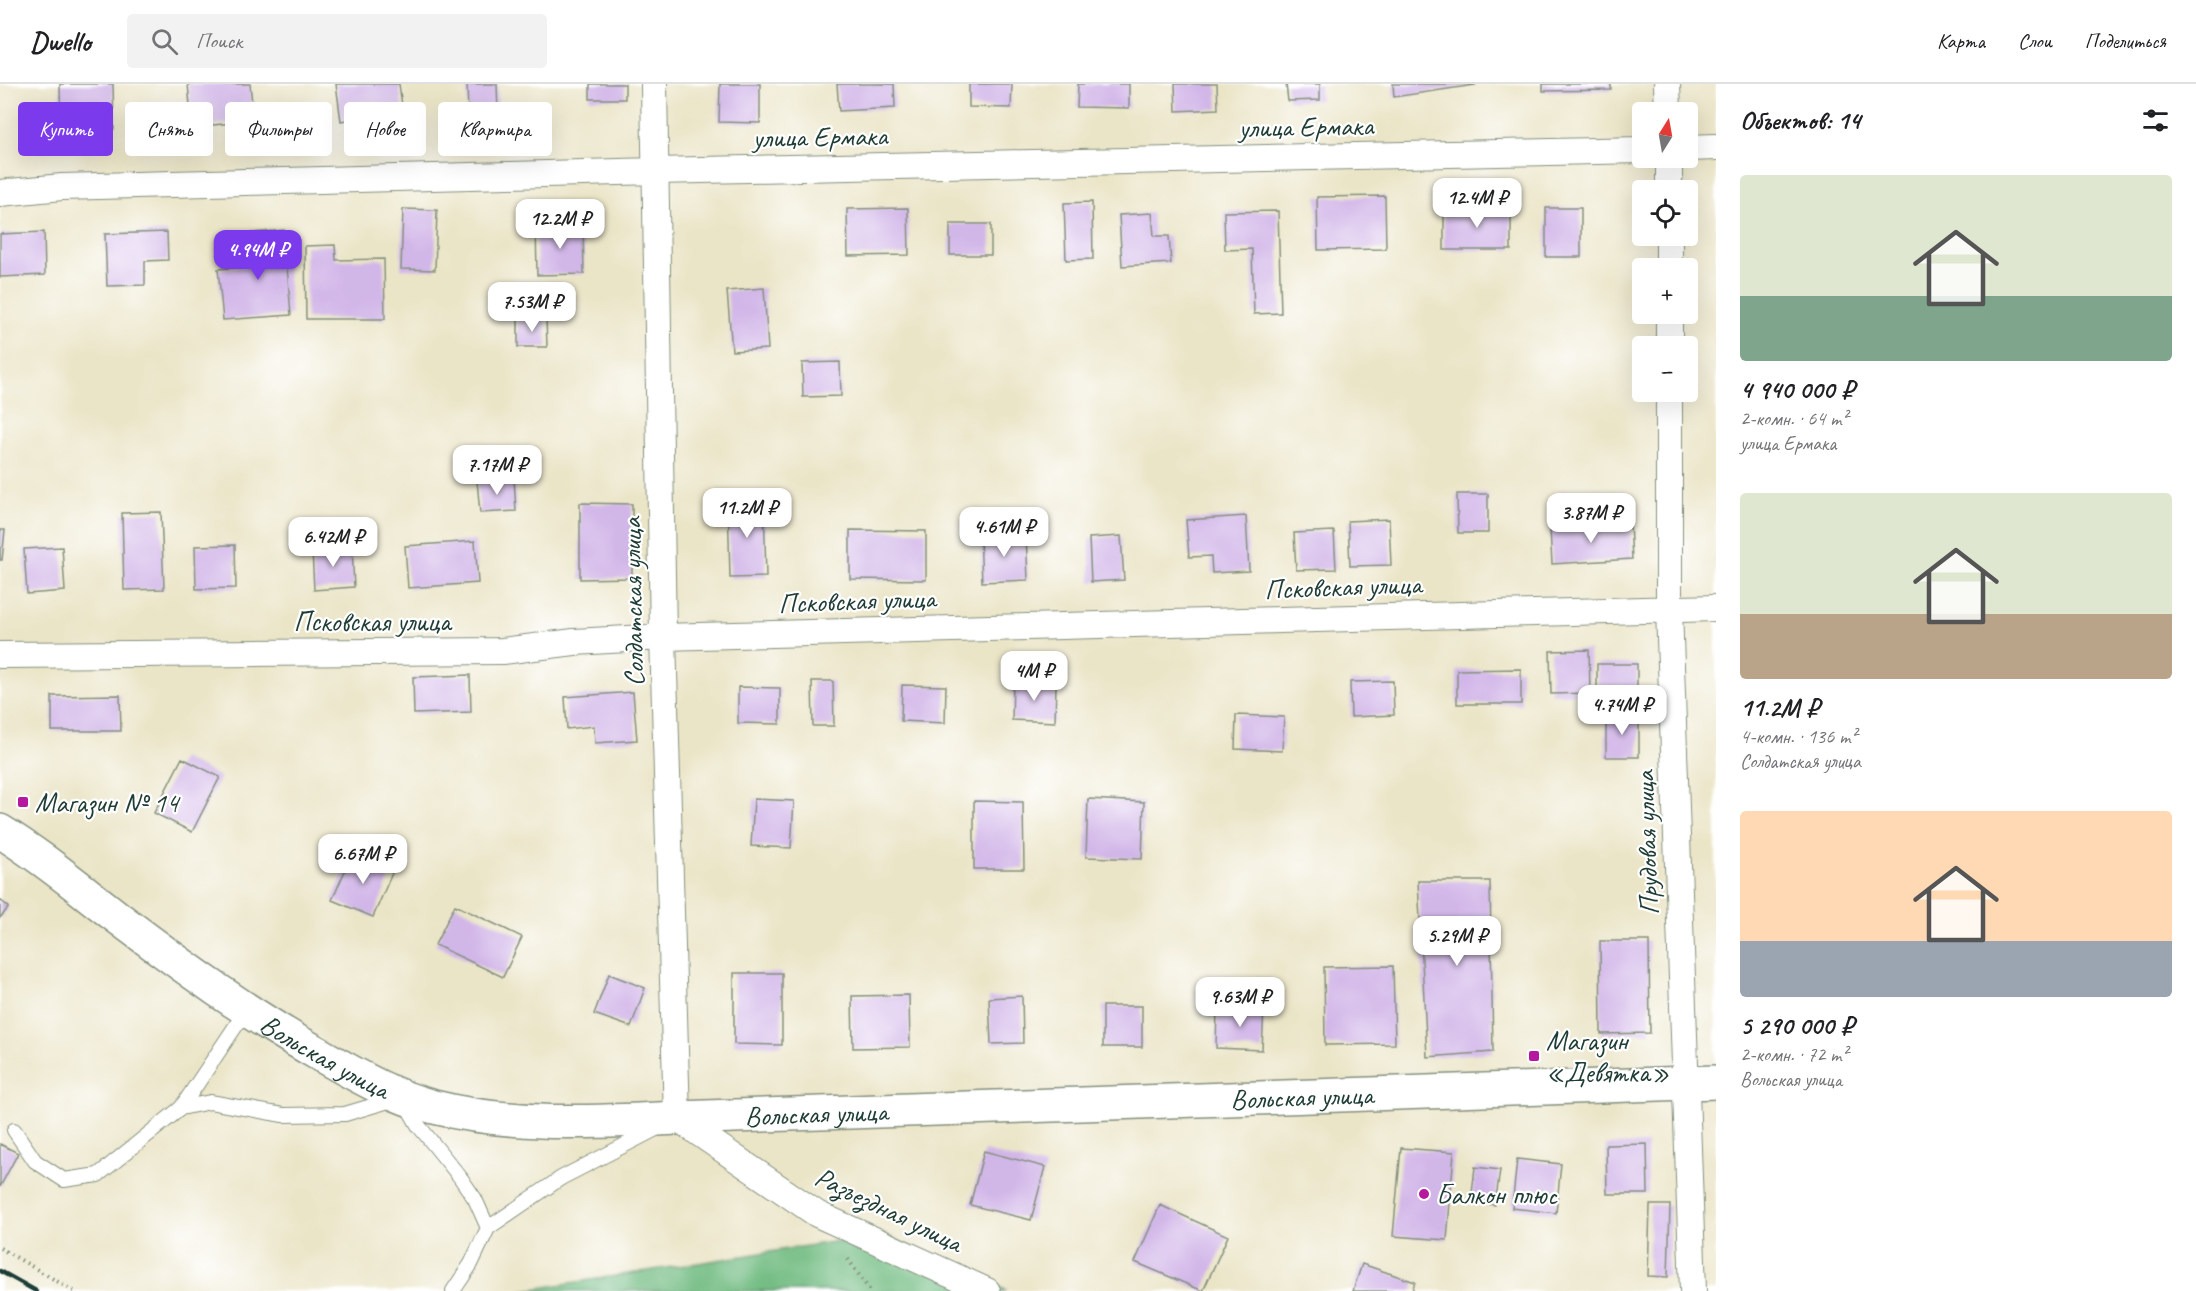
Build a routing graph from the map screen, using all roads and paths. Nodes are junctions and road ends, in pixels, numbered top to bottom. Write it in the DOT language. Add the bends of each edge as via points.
graph roads {
  1 [pos="654,84"];
  2 [pos="1667,84"];
  3 [pos="1668,102"];
  4 [pos="1716,147"];
  5 [pos="1698,148"];
  6 [pos="1632,150"];
  7 [pos="655,171"];
  8 [pos="0,193"];
  9 [pos="1669,402"];
  10 [pos="1716,608"];
  11 [pos="1669,609"];
  12 [pos="663,637"];
  13 [pos="0,655"];
  14 [pos="0,831"];
  15 [pos="247,1009"];
  16 [pos="1702,1083"];
  17 [pos="402,1096"];
  18 [pos="181,1108"];
  19 [pos="677,1118"];
  20 [pos="14,1130"];
  21 [pos="488,1228"];
  22 [pos="0,1248"];
  23 [pos="74,1291"];
  24 [pos="453,1291"];
  25 [pos="987,1291"];
  26 [pos="1693,1291"];
  1 -- 7 [label="street, Солдатская улица"];
  2 -- 3 [label="street"];
  4 -- 5 [label="street"];
  6 -- 7 [label="street, улица Ермака"];
  7 -- 8 [label="street, улица Ермака" via="62,187"];
  7 -- 12 [label="street, Солдатская улица"];
  9 -- 11 [label="street, Прудовая улица"];
  10 -- 11 [label="street, Псковская улица"];
  11 -- 12 [label="street, Псковская улица"];
  11 -- 16 [label="street, Прудовая улица"];
  12 -- 13 [label="street, Псковская улица" via="502,651"];
  12 -- 19 [label="street, Солдатская улица"];
  14 -- 15 [label="street, Вольская улица"];
  15 -- 17 [label="street, Вольская улица" via="364,1080"];
  15 -- 18 [label="lane"];
  16 -- 19 [label="street, Вольская улица"];
  16 -- 26 [label="street, Прудовая улица"];
  17 -- 18 [label="lane" via="345,1114 283,1115 210,1102"];
  17 -- 19 [label="street, Вольская улица" via="464,1114 497,1118 586,1123"];
  17 -- 21 [label="lane" via="418,1125 475,1199"];
  18 -- 20 [label="lane" via="98,1175 64,1180 35,1161"];
  19 -- 21 [label="lane" via="561,1178"];
  19 -- 25 [label="street, Разъездная улица" via="817,1214"];
  21 -- 24 [label="lane"];
  22 -- 23 [label="path"];
}
